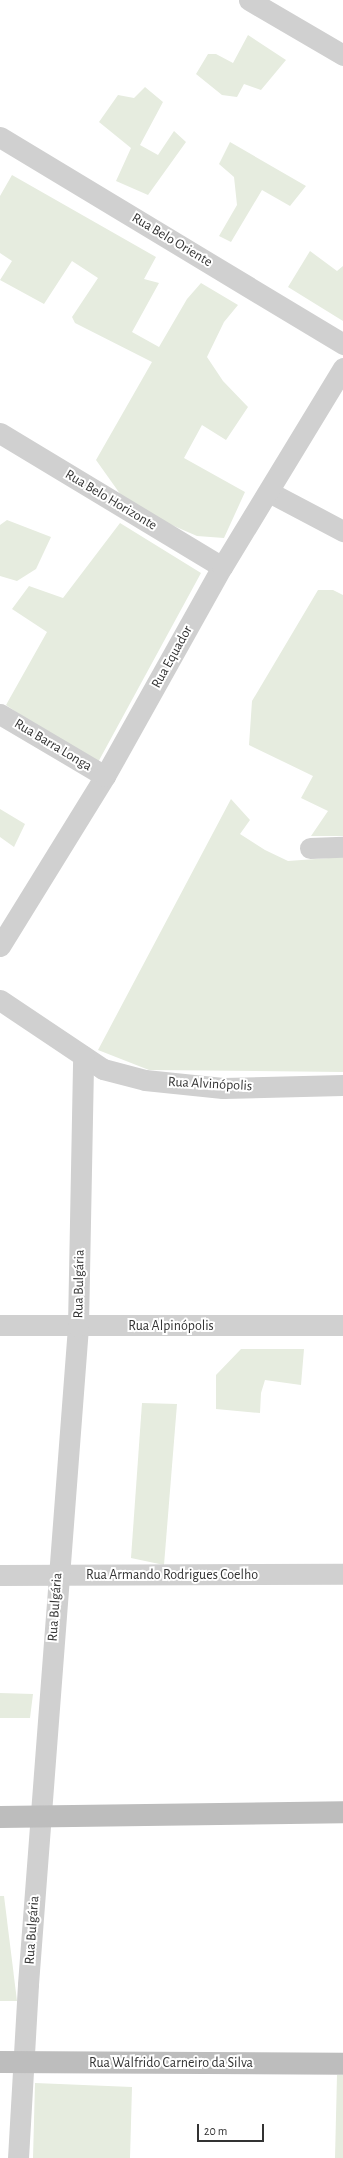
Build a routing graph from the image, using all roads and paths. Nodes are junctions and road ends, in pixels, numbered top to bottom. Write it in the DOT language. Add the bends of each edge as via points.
graph roads {
  1 [pos="248,0"];
  2 [pos="343,55"];
  3 [pos="0,136"];
  4 [pos="343,344"];
  5 [pos="343,368"];
  6 [pos="0,433"];
  7 [pos="269,492"];
  8 [pos="343,532"];
  9 [pos="222,567"];
  10 [pos="0,714"];
  11 [pos="105,776"];
  12 [pos="343,847"];
  13 [pos="310,848"];
  14 [pos="0,946"];
  15 [pos="0,1000"];
  16 [pos="83,1056"];
  17 [pos="343,1085"];
  18 [pos="0,1325"];
  19 [pos="343,1325"];
  20 [pos="78,1326"];
  21 [pos="343,1574"];
  22 [pos="0,1575"];
  23 [pos="58,1575"];
  24 [pos="343,1812"];
  25 [pos="0,1817"];
  26 [pos="41,1817"];
  27 [pos="0,2062"];
  28 [pos="23,2062"];
  29 [pos="343,2064"];
  30 [pos="18,2158"];
  1 -- 2 [label="street"];
  3 -- 4 [label="street, Rua Belo Oriente"];
  5 -- 7 [label="street, Rua Equador"];
  6 -- 9 [label="street, Rua Belo Horizonte"];
  7 -- 8 [label="street"];
  7 -- 9 [label="street, Rua Equador"];
  9 -- 11 [label="street, Rua Equador"];
  10 -- 11 [label="street, Rua Barra Longa"];
  11 -- 14 [label="street, Rua Equador"];
  12 -- 13 [label="street"];
  15 -- 16 [label="street, Rua Alvinópolis"];
  16 -- 17 [label="street, Rua Alvinópolis" via="103,1070 145,1080 223,1088"];
  16 -- 20 [label="street, Rua Bulgária"];
  18 -- 20 [label="street, Rua Alpinópolis"];
  19 -- 20 [label="street, Rua Alpinópolis"];
  20 -- 23 [label="street, Rua Bulgária"];
  21 -- 23 [label="street, Rua Armando Rodrigues Coelho"];
  22 -- 23 [label="street, Rua Armando Rodrigues Coelho"];
  23 -- 26 [label="street, Rua Bulgária"];
  24 -- 26 [label="main road"];
  25 -- 26 [label="main road"];
  26 -- 28 [label="street, Rua Bulgária"];
  27 -- 28 [label="main road, Rua Walfrido Carneiro da Silva"];
  28 -- 29 [label="main road, Rua Walfrido Carneiro da Silva"];
  28 -- 30 [label="street, Rua Bulgária"];
}
